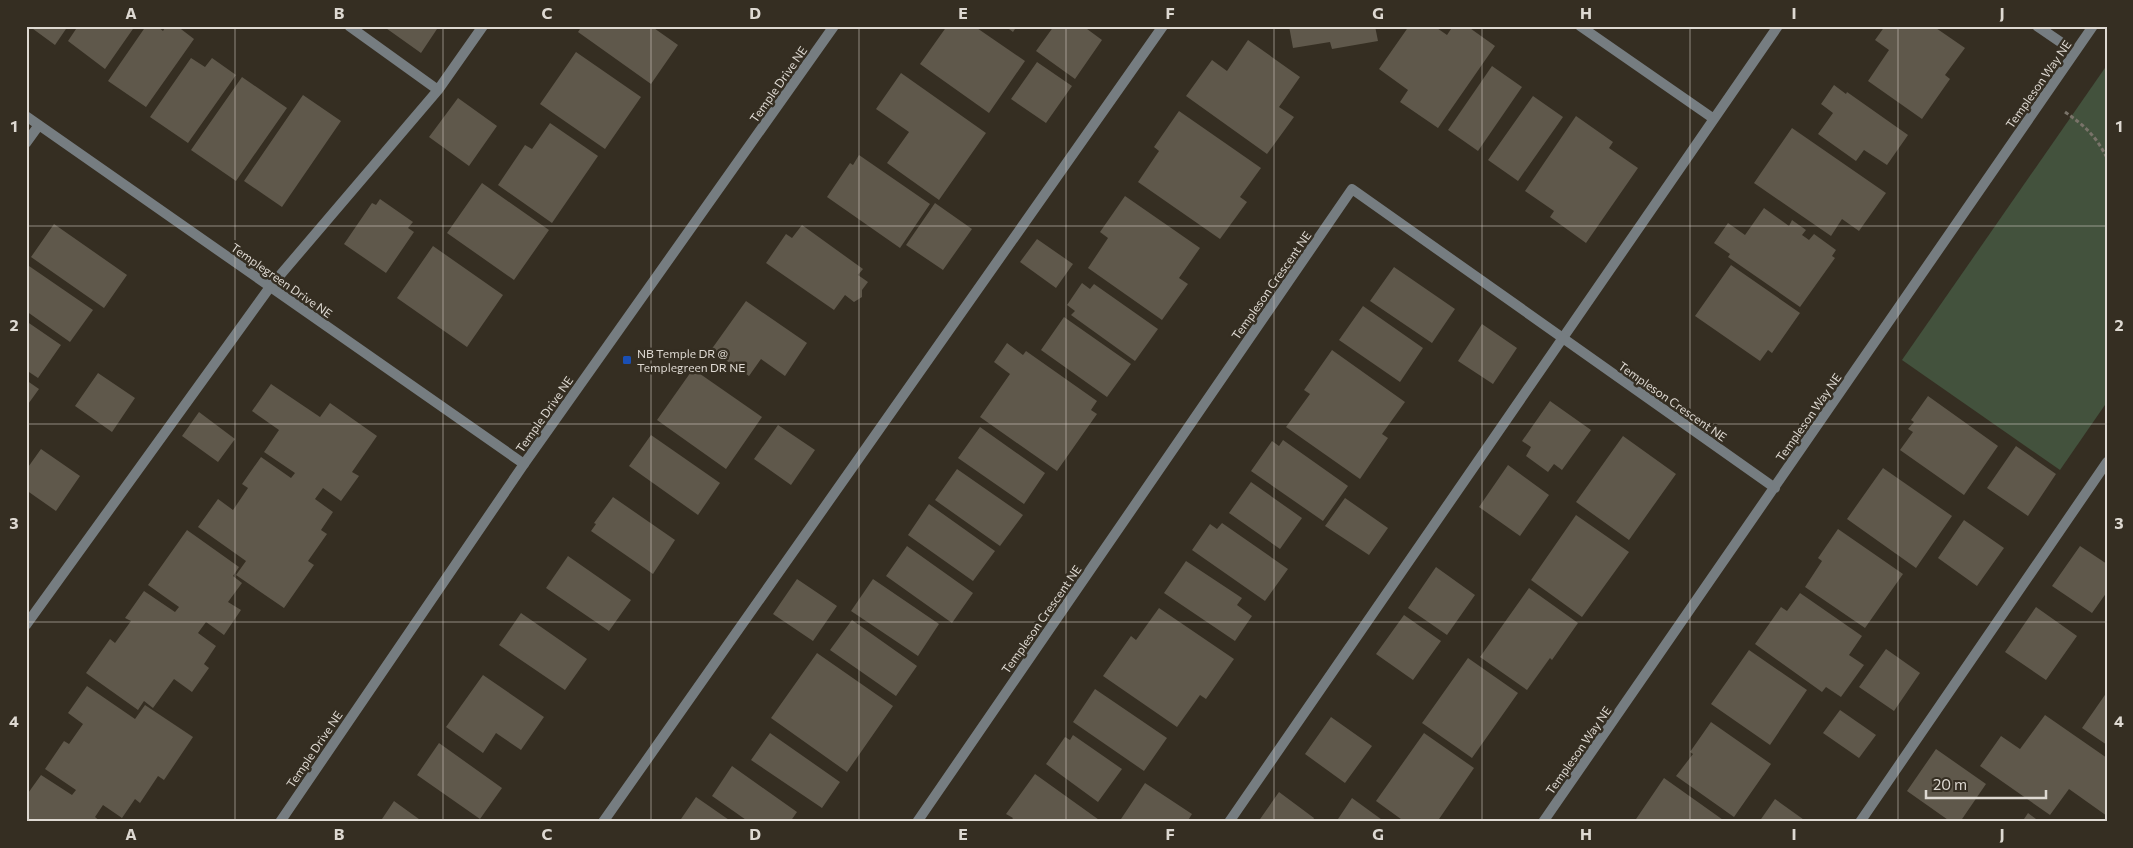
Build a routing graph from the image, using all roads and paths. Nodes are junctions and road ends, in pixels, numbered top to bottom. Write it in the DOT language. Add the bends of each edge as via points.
graph roads {
  1 [pos="350,26"];
  2 [pos="483,26"];
  3 [pos="834,26"];
  4 [pos="1163,26"];
  5 [pos="1580,26"];
  6 [pos="1778,26"];
  7 [pos="2037,26"];
  8 [pos="2093,26"];
  9 [pos="2075,52"];
  10 [pos="438,90"];
  11 [pos="2044,97"];
  12 [pos="26,116"];
  13 [pos="1714,119"];
  14 [pos="39,125"];
  15 [pos="26,143"];
  16 [pos="2107,158"];
  17 [pos="270,287"];
  18 [pos="1564,339"];
  19 [pos="2107,462"];
  20 [pos="524,464"];
  21 [pos="1775,488"];
  22 [pos="26,625"];
  23 [pos="280,822"];
  24 [pos="603,822"];
  25 [pos="917,822"];
  26 [pos="1228,822"];
  27 [pos="1543,822"];
  28 [pos="1860,822"];
  1 -- 10 [label="street"];
  2 -- 10 [label="street"];
  3 -- 20 [label="street, Temple Drive NE"];
  4 -- 24 [label="street"];
  5 -- 13 [label="street"];
  6 -- 13 [label="street"];
  7 -- 9 [label="street"];
  8 -- 9 [label="street, Templeson Way NE"];
  9 -- 11 [label="street, Templeson Way NE"];
  10 -- 17 [label="street"];
  11 -- 16 [label="path" via="2086,126"];
  11 -- 21 [label="street, Templeson Way NE"];
  12 -- 14 [label="street, Templegreen Drive NE"];
  13 -- 18 [label="street"];
  14 -- 15 [label="street"];
  14 -- 17 [label="street, Templegreen Drive NE"];
  17 -- 20 [label="street, Templegreen Drive NE"];
  17 -- 22 [label="street"];
  18 -- 21 [label="street, Templeson Crescent NE"];
  18 -- 25 [label="street, Templeson Crescent NE" via="1352,189"];
  18 -- 26 [label="street"];
  19 -- 28 [label="street"];
  20 -- 23 [label="street, Temple Drive NE"];
  21 -- 27 [label="street, Templeson Way NE"];
}
